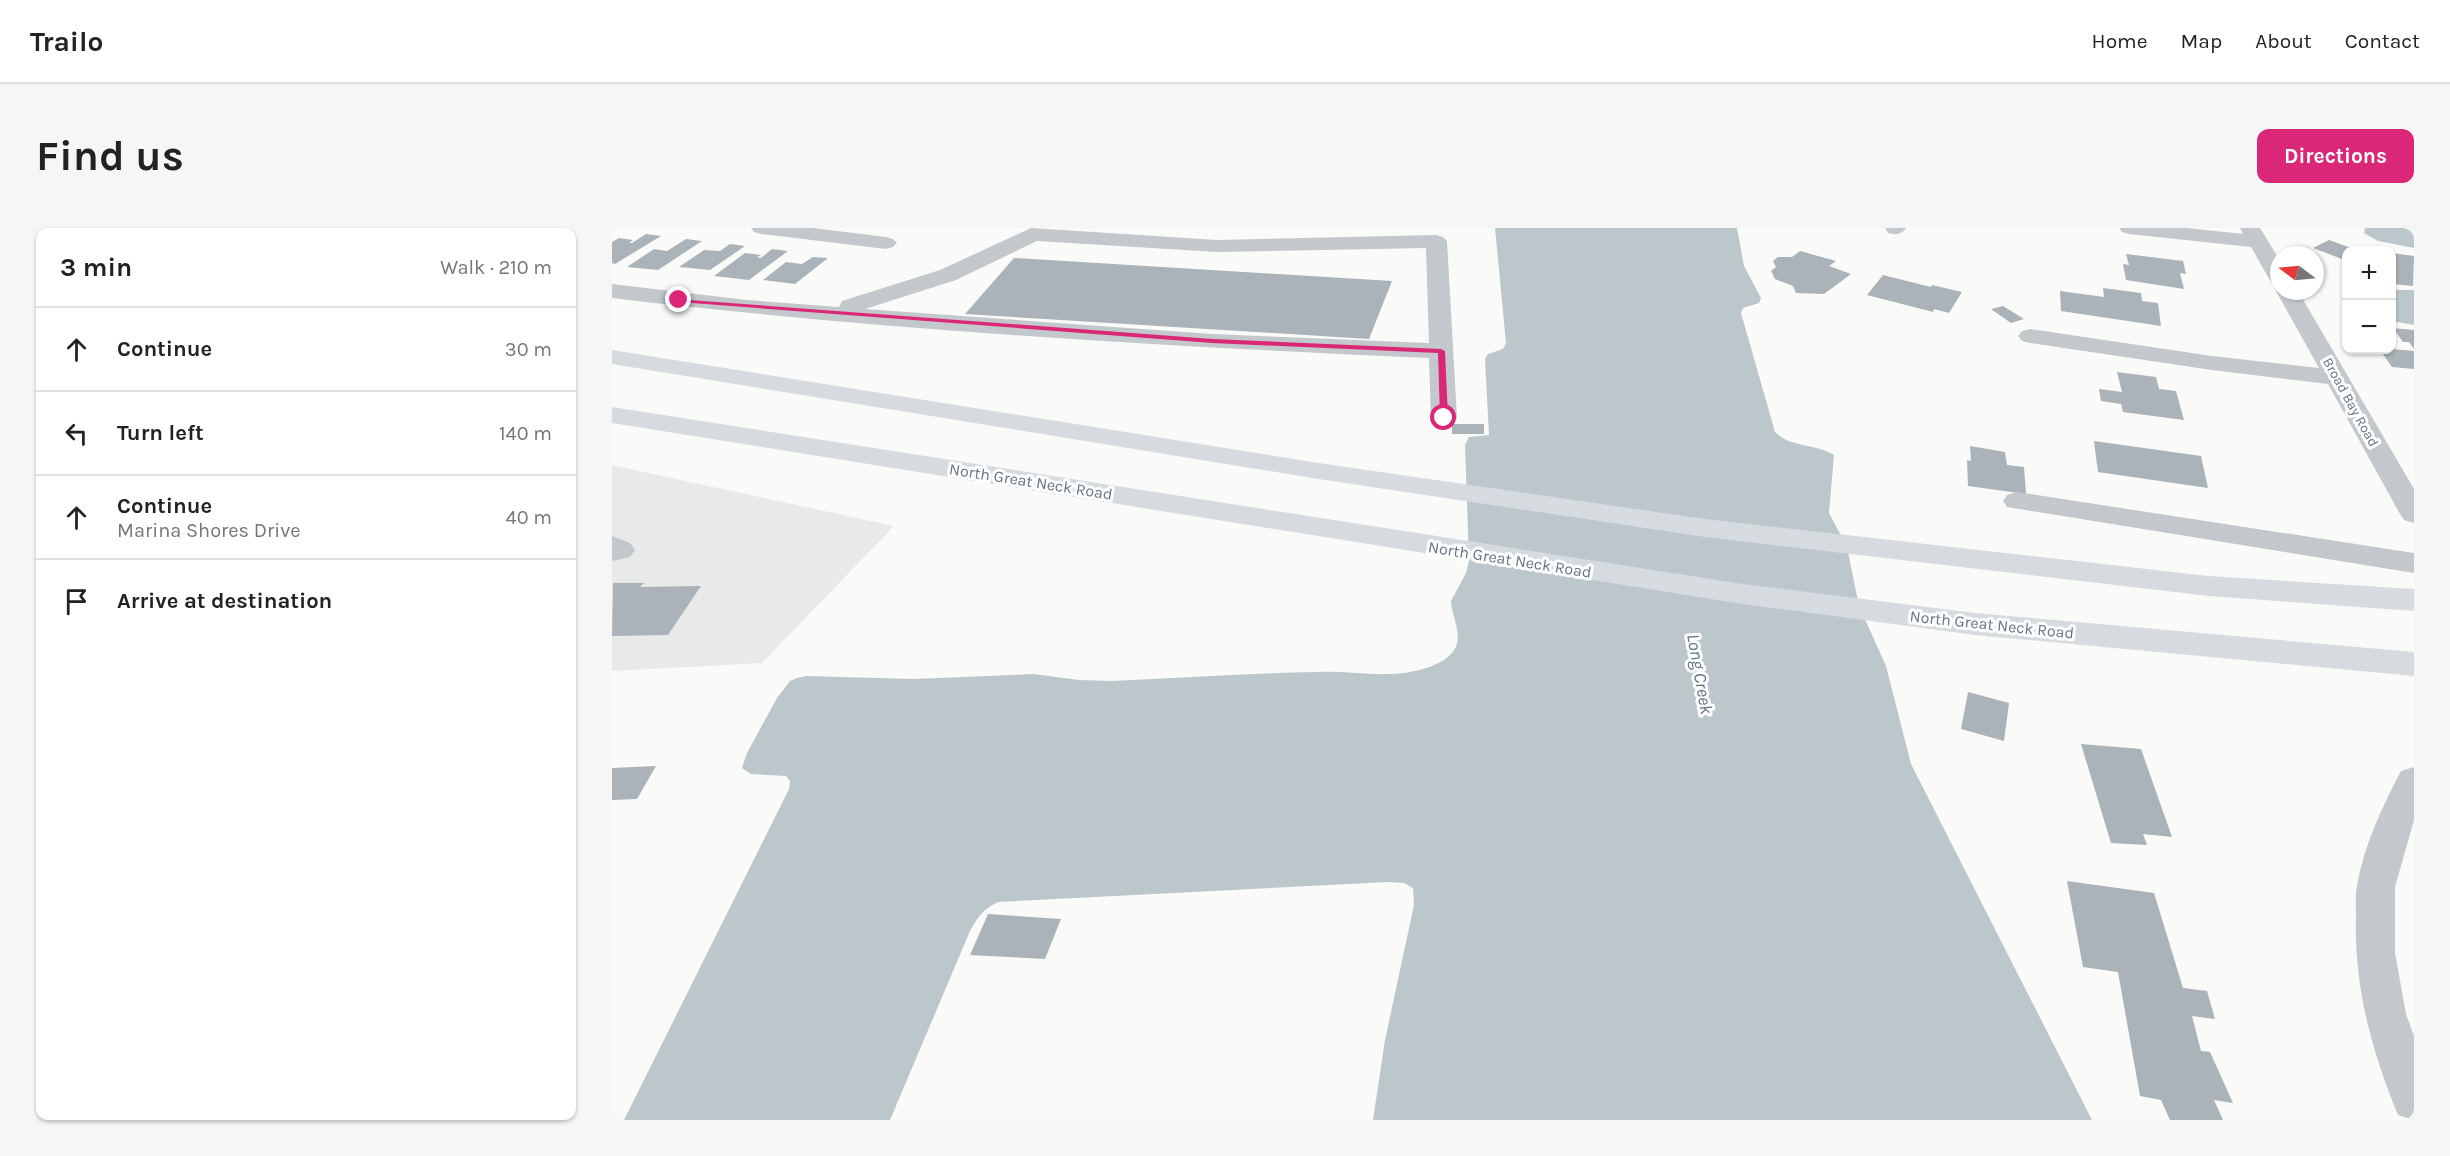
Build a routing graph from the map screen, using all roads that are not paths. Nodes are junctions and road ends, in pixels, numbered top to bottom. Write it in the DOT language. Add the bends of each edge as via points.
graph roads {
  1 [pos="761,228"];
  2 [pos="2129,228"];
  3 [pos="1043,232"];
  4 [pos="2254,235"];
  5 [pos="1362,236"];
  6 [pos="886,243"];
  7 [pos="2270,262"];
  8 [pos="612,291"];
  9 [pos="2293,300"];
  10 [pos="831,312"];
  11 [pos="2030,336"];
  12 [pos="1441,351"];
  13 [pos="612,357"];
  14 [pos="2338,378"];
  15 [pos="612,415"];
  16 [pos="1444,418"];
  17 [pos="2017,501"];
  18 [pos="2414,514"];
  19 [pos="2414,563"];
  20 [pos="2414,600"];
  21 [pos="2414,663"];
  22 [pos="2412,789"];
  23 [pos="2414,1099"];
  1 -- 6 [label="street"];
  2 -- 4 [label="street"];
  3 -- 5 [label="street" via="1217,246"];
  3 -- 10 [label="street" via="948,275"];
  4 -- 7 [label="street"];
  5 -- 12 [label="street" via="1436,242"];
  8 -- 10 [label="street"];
  9 -- 14 [label="street, Broad Bay Road"];
  10 -- 12 [label="street" via="1212,341"];
  11 -- 14 [label="street"];
  12 -- 16 [label="street"];
  13 -- 20 [label="main road" via="1695,527 2209,586"];
  14 -- 18 [label="street, Broad Bay Road"];
  15 -- 21 [label="main road, North Great Neck Road" via="1736,593 1964,622"];
  17 -- 19 [label="street"];
  22 -- 23 [label="street" via="2391,831 2376,887 2375,953 2385,1014"];
}
